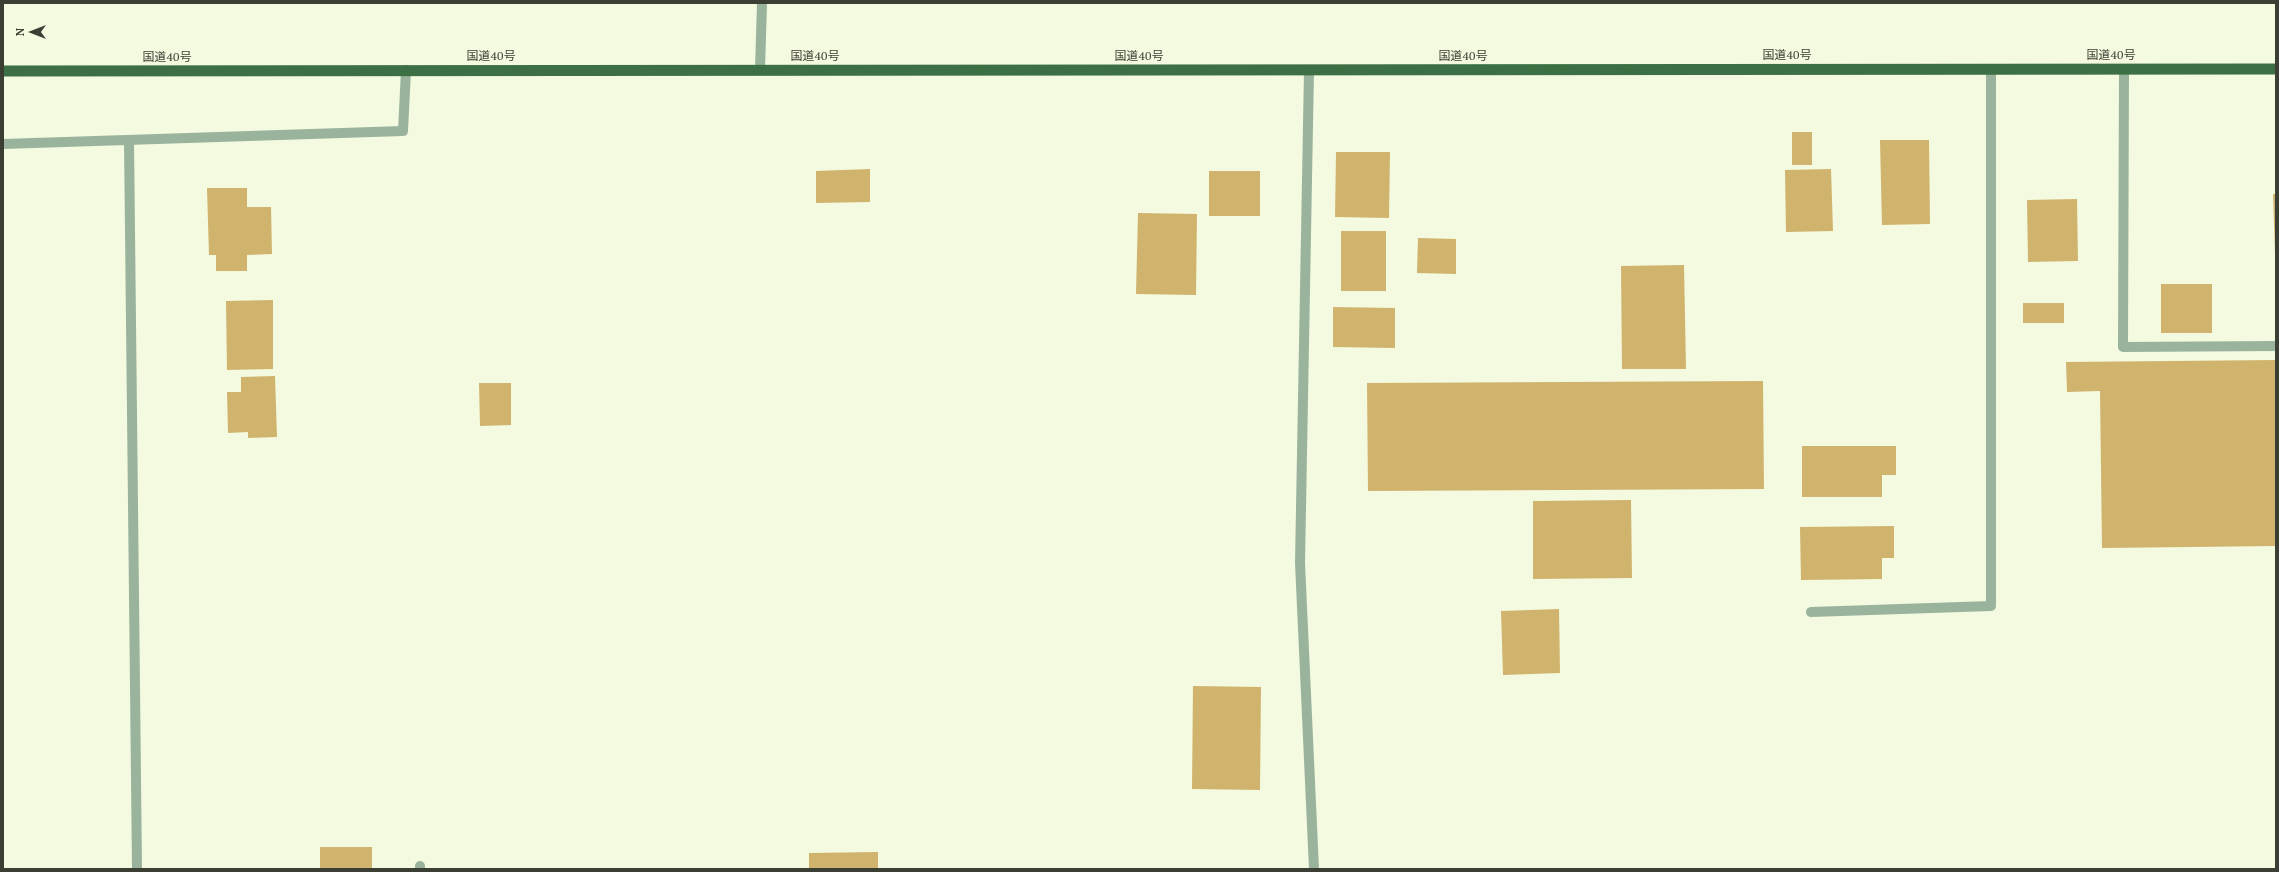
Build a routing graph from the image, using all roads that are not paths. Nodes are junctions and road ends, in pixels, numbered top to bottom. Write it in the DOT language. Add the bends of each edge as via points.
graph roads {
  1 [pos="762,7"];
  2 [pos="1991,69"];
  3 [pos="2124,69"];
  4 [pos="2276,69"];
  5 [pos="406,70"];
  6 [pos="760,70"];
  7 [pos="1309,70"];
  8 [pos="3,71"];
  9 [pos="129,140"];
  10 [pos="3,144"];
  11 [pos="2276,346"];
  12 [pos="1812,612"];
  13 [pos="137,869"];
  14 [pos="1314,869"];
  1 -- 6 [label="street"];
  2 -- 3 [label="highway, 国道40号"];
  2 -- 7 [label="highway, 国道40号"];
  2 -- 12 [label="street" via="1991,606"];
  3 -- 4 [label="highway, 国道40号"];
  3 -- 11 [label="street" via="2123,347"];
  5 -- 6 [label="highway, 国道40号"];
  5 -- 8 [label="highway, 国道40号"];
  5 -- 9 [label="street" via="403,131"];
  6 -- 7 [label="highway, 国道40号"];
  7 -- 14 [label="street" via="1300,563"];
  9 -- 10 [label="street"];
  9 -- 13 [label="street"];
}
